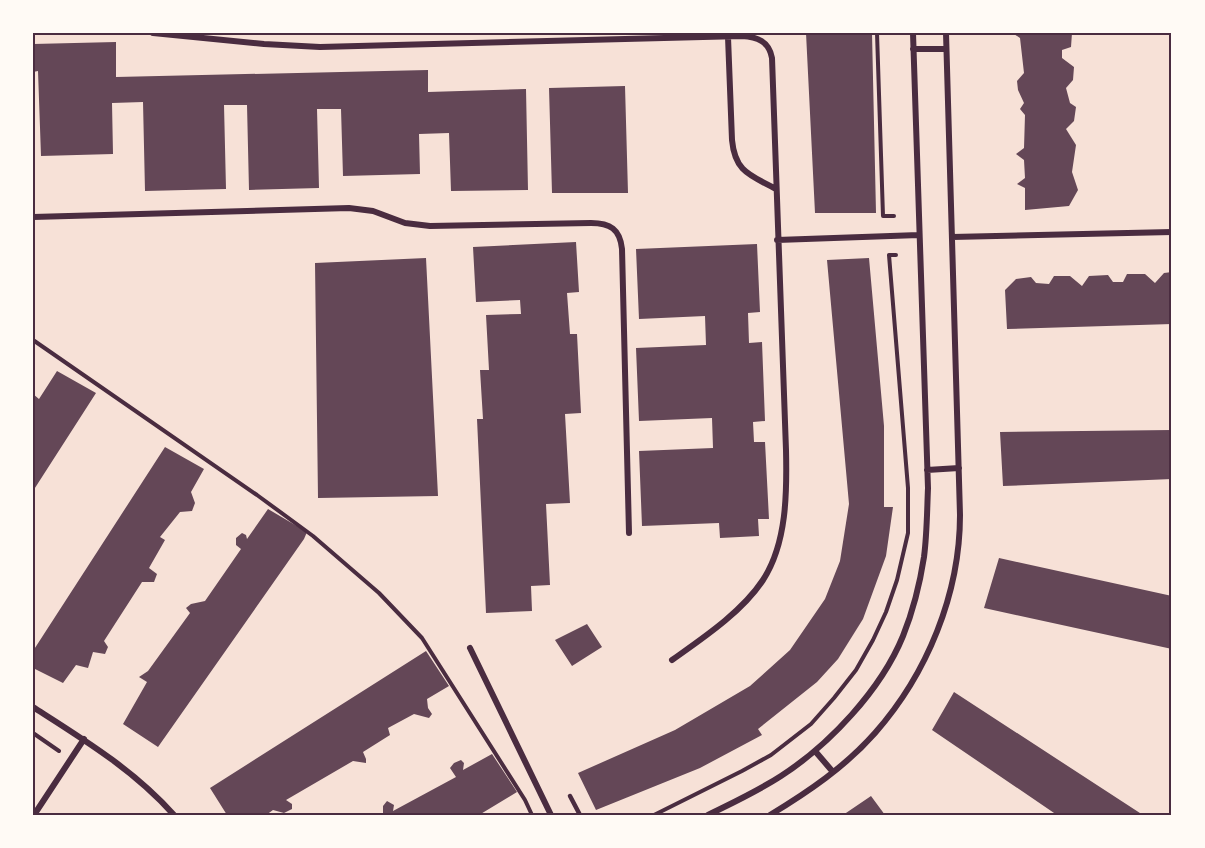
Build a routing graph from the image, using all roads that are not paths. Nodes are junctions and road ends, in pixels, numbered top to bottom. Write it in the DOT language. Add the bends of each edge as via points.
graph roads {
  1 [pos="153,33"];
  2 [pos="913,33"];
  3 [pos="946,33"];
  4 [pos="728,37"];
  5 [pos="913,49"];
  6 [pos="946,49"];
  7 [pos="776,189"];
  8 [pos="33,217"];
  9 [pos="1172,232"];
  10 [pos="918,235"];
  11 [pos="952,237"];
  12 [pos="777,240"];
  13 [pos="959,468"];
  14 [pos="927,470"];
  15 [pos="629,533"];
  16 [pos="470,648"];
  17 [pos="672,660"];
  18 [pos="33,707"];
  19 [pos="84,739"];
  20 [pos="815,751"];
  21 [pos="833,772"];
  22 [pos="570,796"];
  23 [pos="34,815"];
  24 [pos="174,815"];
  25 [pos="551,815"];
  26 [pos="580,815"];
  27 [pos="708,815"];
  28 [pos="770,815"];
  1 -- 4 [label="street" via="320,47"];
  2 -- 5 [label="street"];
  3 -- 6 [label="street"];
  4 -- 7 [label="street" via="735,156 747,173"];
  4 -- 7 [label="street" via="759,39 771,53"];
  5 -- 6 [label="street"];
  5 -- 10 [label="street"];
  6 -- 11 [label="street"];
  7 -- 12 [label="street"];
  8 -- 15 [label="street" via="349,208 430,226 609,225 618,233 622,249"];
  9 -- 11 [label="street"];
  10 -- 12 [label="street"];
  10 -- 14 [label="street"];
  11 -- 13 [label="street"];
  12 -- 17 [label="street" via="786,468 779,543 772,564 755,591"];
  13 -- 14 [label="street"];
  13 -- 21 [label="street" via="959,547 939,627 894,709 875,733"];
  14 -- 20 [label="street" via="924,555 903,637 866,697"];
  16 -- 25 [label="street"];
  18 -- 19 [label="street"];
  19 -- 23 [label="street"];
  19 -- 24 [label="street" via="135,777"];
  20 -- 21 [label="street"];
  20 -- 27 [label="street" via="779,777"];
  21 -- 28 [label="street"];
  22 -- 26 [label="lane"];
}
